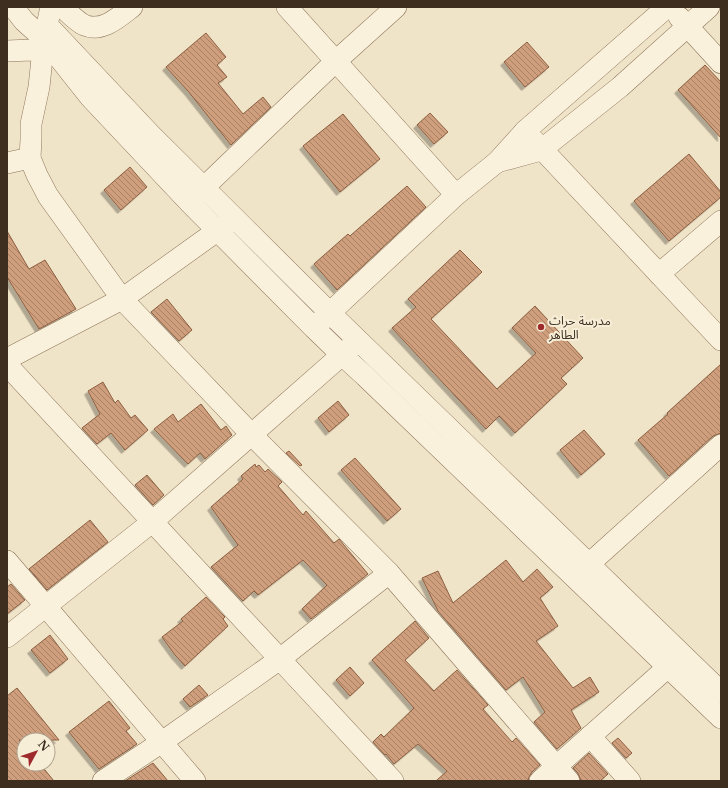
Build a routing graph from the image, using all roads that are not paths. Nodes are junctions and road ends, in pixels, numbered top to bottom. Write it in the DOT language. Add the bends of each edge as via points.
graph roads {
  1 [pos="13,7"];
  2 [pos="20,7"];
  3 [pos="62,7"];
  4 [pos="132,7"];
  5 [pos="287,7"];
  6 [pos="396,7"];
  7 [pos="669,7"];
  8 [pos="709,7"];
  9 [pos="687,26"];
  10 [pos="46,30"];
  11 [pos="7,51"];
  12 [pos="336,61"];
  13 [pos="721,63"];
  14 [pos="525,131"];
  15 [pos="541,150"];
  16 [pos="30,158"];
  17 [pos="497,162"];
  18 [pos="7,163"];
  19 [pos="204,187"];
  20 [pos="456,195"];
  21 [pos="188,202"];
  22 [pos="235,217"];
  23 [pos="721,221"];
  24 [pos="217,231"];
  25 [pos="659,274"];
  26 [pos="122,299"];
  27 [pos="330,313"];
  28 [pos="314,328"];
  29 [pos="358,340"];
  30 [pos="721,340"];
  31 [pos="342,355"];
  32 [pos="7,359"];
  33 [pos="7,366"];
  34 [pos="251,434"];
  35 [pos="721,445"];
  36 [pos="152,522"];
  37 [pos="7,561"];
  38 [pos="582,570"];
  39 [pos="389,573"];
  40 [pos="46,607"];
  41 [pos="7,637"];
  42 [pos="280,659"];
  43 [pos="668,667"];
  44 [pos="718,699"];
  45 [pos="590,736"];
  46 [pos="162,742"];
  47 [pos="563,774"];
  48 [pos="103,781"];
  49 [pos="195,781"];
  50 [pos="393,781"];
  51 [pos="540,781"];
  52 [pos="630,781"];
  1 -- 10 [label="street" via="24,21"];
  2 -- 10 [label="street" via="29,11"];
  3 -- 4 [label="street" via="83,24 93,28 119,17"];
  5 -- 12 [label="street"];
  6 -- 12 [label="street"];
  7 -- 9 [label="street"];
  7 -- 14 [label="street"];
  8 -- 9 [label="street"];
  9 -- 13 [label="street"];
  9 -- 15 [label="street" via="620,87"];
  10 -- 11 [label="street" via="32,50"];
  10 -- 16 [label="street" via="39,87 31,124"];
  10 -- 19 [label="street"];
  10 -- 21 [label="street" via="90,97"];
  12 -- 19 [label="street"];
  12 -- 20 [label="street"];
  14 -- 15 [label="street"];
  14 -- 17 [label="street"];
  15 -- 17 [label="street"];
  15 -- 25 [label="street"];
  16 -- 18 [label="street"];
  16 -- 26 [label="street" via="48,196"];
  17 -- 20 [label="street"];
  19 -- 21 [label="street"];
  19 -- 22 [label="street"];
  20 -- 27 [label="street"];
  21 -- 24 [label="street"];
  22 -- 24 [label="street"];
  22 -- 27 [label="street"];
  23 -- 25 [label="street"];
  24 -- 26 [label="street"];
  24 -- 28 [label="street"];
  25 -- 30 [label="street"];
  26 -- 32 [label="street"];
  26 -- 34 [label="street"];
  27 -- 28 [label="street"];
  27 -- 29 [label="street"];
  28 -- 31 [label="street"];
  29 -- 31 [label="street"];
  29 -- 38 [label="street"];
  31 -- 34 [label="street"];
  31 -- 38 [label="street"];
  33 -- 36 [label="street"];
  34 -- 36 [label="street"];
  34 -- 39 [label="street"];
  35 -- 38 [label="street"];
  36 -- 40 [label="street"];
  36 -- 42 [label="street"];
  37 -- 40 [label="street"];
  38 -- 43 [label="street"];
  38 -- 44 [label="street"];
  39 -- 42 [label="street"];
  39 -- 47 [label="street"];
  40 -- 41 [label="street"];
  40 -- 46 [label="street"];
  42 -- 46 [label="street"];
  42 -- 50 [label="street"];
  43 -- 44 [label="street"];
  43 -- 45 [label="street"];
  45 -- 47 [label="street"];
  45 -- 52 [label="street"];
  46 -- 48 [label="street"];
  46 -- 49 [label="street"];
  47 -- 51 [label="street"];
}
